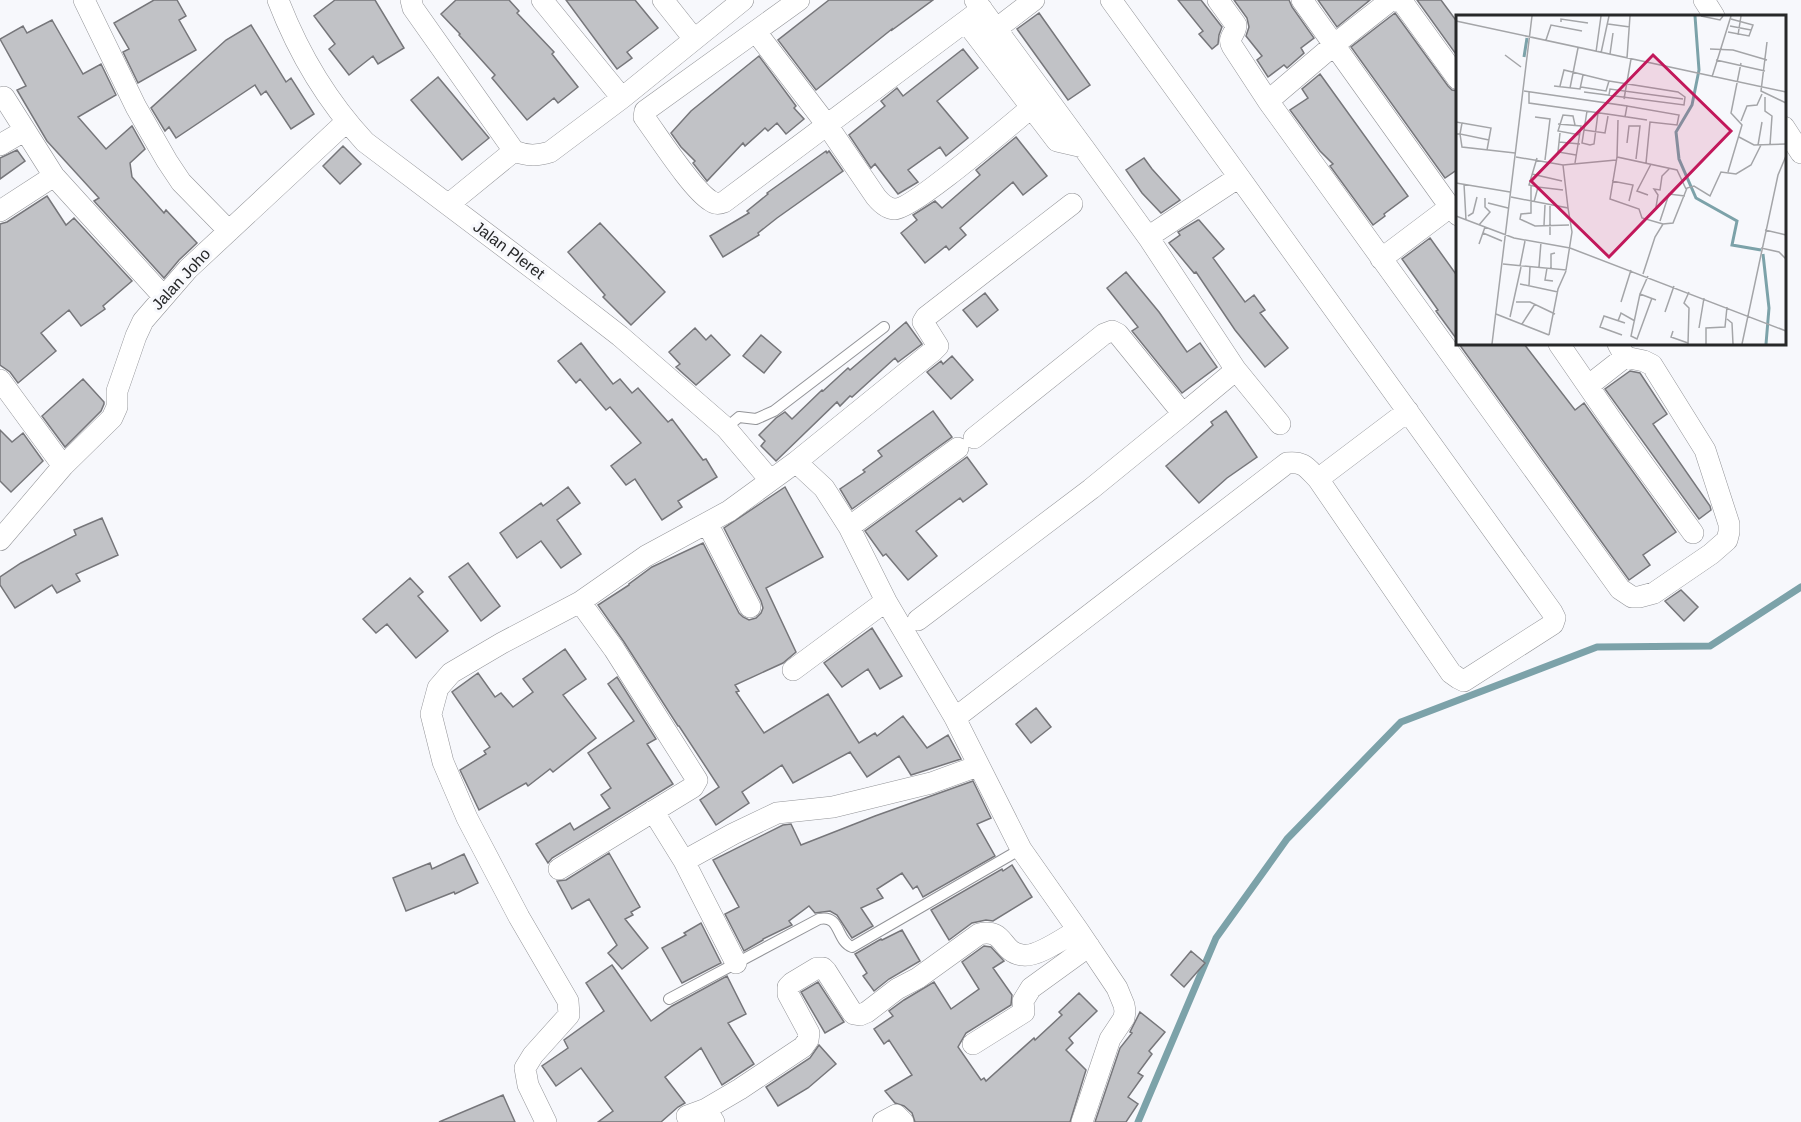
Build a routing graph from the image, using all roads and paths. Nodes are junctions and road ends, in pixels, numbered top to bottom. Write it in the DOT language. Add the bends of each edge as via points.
graph roads {
  1 [pos="84,0"];
  2 [pos="278,0"];
  3 [pos="411,0"];
  4 [pos="542,0"];
  5 [pos="663,0"];
  6 [pos="743,0"];
  7 [pos="799,0"];
  8 [pos="1034,0"];
  9 [pos="1111,0"];
  10 [pos="1218,0"];
  11 [pos="1302,0"];
  12 [pos="1391,0"];
  13 [pos="1401,0"];
  14 [pos="1704,0"];
  15 [pos="974,10"];
  16 [pos="1713,15"];
  17 [pos="996,29"];
  18 [pos="756,32"];
  19 [pos="694,39"];
  20 [pos="1335,44"];
  21 [pos="1456,76"];
  22 [pos="1,96"];
  23 [pos="622,98"];
  24 [pos="1268,101"];
  25 [pos="1031,108"];
  26 [pos="346,122"];
  27 [pos="826,125"];
  28 [pos="24,130"];
  29 [pos="0,146"];
  30 [pos="1083,147"];
  31 [pos="514,151"];
  32 [pos="54,176"];
  33 [pos="1239,177"];
  34 [pos="449,204"];
  35 [pos="1072,204"];
  36 [pos="0,211"];
  37 [pos="1454,211"];
  38 [pos="229,231"];
  39 [pos="1148,237"];
  40 [pos="1381,259"];
  41 [pos="164,296"];
  42 [pos="884,327"];
  43 [pos="1560,345"];
  44 [pos="1622,350"];
  45 [pos="1236,370"];
  46 [pos="0,380"];
  47 [pos="1588,386"];
  48 [pos="1408,411"];
  49 [pos="1182,414"];
  50 [pos="1280,424"];
  51 [pos="726,428"];
  52 [pos="796,462"];
  53 [pos="63,466"];
  54 [pos="1318,479"];
  55 [pos="770,480"];
  56 [pos="707,523"];
  57 [pos="849,527"];
  58 [pos="1694,533"];
  59 [pos="0,540"];
  60 [pos="886,601"];
  61 [pos="579,602"];
  62 [pos="750,607"];
  63 [pos="918,620"];
  64 [pos="793,670"];
  65 [pos="956,718"];
  66 [pos="978,766"];
  67 [pos="653,811"];
  68 [pos="1021,849"];
  69 [pos="684,861"];
  70 [pos="559,869"];
  71 [pos="1084,938"];
  72 [pos="736,963"];
  73 [pos="669,999"];
  74 [pos="973,1044"];
  75 [pos="702,1116"];
  76 [pos="546,1122"];
  77 [pos="883,1122"];
  78 [pos="903,1122"];
  79 [pos="1082,1122"];
  1 -- 38 [label="street" via="136,108 167,161 181,182"];
  2 -- 26 [label="street, Jalan Pleret" via="305,60"];
  3 -- 31 [label="street"];
  4 -- 23 [label="street"];
  5 -- 19 [label="street"];
  6 -- 19 [label="street"];
  7 -- 18 [label="street"];
  8 -- 17 [label="street"];
  9 -- 33 [label="street"];
  10 -- 24 [label="street" via="1236,25 1230,38 1232,46"];
  11 -- 20 [label="street"];
  12 -- 20 [label="street"];
  13 -- 21 [label="street"];
  14 -- 16 [label="street"];
  15 -- 17 [label="street"];
  15 -- 25 [label="street"];
  15 -- 27 [label="street"];
  17 -- 30 [label="street"];
  18 -- 27 [label="street"];
  18 -- 27 [label="street" via="645,111 644,117 690,181 710,201 720,204"];
  19 -- 23 [label="street"];
  20 -- 24 [label="street"];
  20 -- 37 [label="street"];
  22 -- 28 [label="street"];
  23 -- 31 [label="street" via="550,152 531,155"];
  24 -- 40 [label="street"];
  25 -- 27 [label="street" via="940,182 896,209 885,206 876,197"];
  25 -- 30 [label="street" via="1057,141"];
  26 -- 34 [label="street, Jalan Pleret" via="365,142"];
  26 -- 38 [label="street, Jalan Joho"];
  28 -- 29 [label="street"];
  28 -- 32 [label="street"];
  30 -- 39 [label="street"];
  31 -- 34 [label="street"];
  32 -- 36 [label="street"];
  32 -- 41 [label="street"];
  33 -- 39 [label="street"];
  33 -- 48 [label="street"];
  34 -- 51 [label="street, Jalan Pleret" via="620,336"];
  35 -- 52 [label="street" via="926,317 923,322 938,346"];
  37 -- 40 [label="street"];
  38 -- 41 [label="street, Jalan Joho"];
  39 -- 45 [label="street"];
  40 -- 44 [label="street" via="1620,589 1639,597 1654,593 1711,554 1727,540 1730,531 1705,450 1652,365"];
  41 -- 53 [label="street, Jalan Joho" via="136,336 112,418"];
  42 -- 51 [label="lane" via="774,411 756,419 739,417"];
  43 -- 47 [label="street"];
  44 -- 47 [label="street"];
  45 -- 49 [label="street"];
  45 -- 50 [label="street"];
  46 -- 53 [label="street"];
  47 -- 58 [label="street"];
  48 -- 54 [label="street"];
  48 -- 54 [label="street" via="1552,612 1553,624 1464,681 1458,678"];
  49 -- 57 [label="street" via="1112,331"];
  49 -- 63 [label="street"];
  51 -- 55 [label="street, Jalan Pleret"];
  52 -- 55 [label="street"];
  52 -- 57 [label="street" via="824,488"];
  53 -- 59 [label="street, Jalan Joho"];
  54 -- 65 [label="street" via="1306,466 1287,463"];
  55 -- 56 [label="street"];
  56 -- 61 [label="street" via="646,556"];
  56 -- 62 [label="street"];
  57 -- 60 [label="street"];
  60 -- 64 [label="street"];
  60 -- 65 [label="street"];
  61 -- 67 [label="street" via="697,780 693,787"];
  61 -- 76 [label="street" via="451,672 438,688 431,714 443,762 467,818 568,1001 568,1015 525,1068 528,1085"];
  65 -- 66 [label="street"];
  66 -- 68 [label="street"];
  66 -- 69 [label="street" via="932,783 833,807 777,813"];
  67 -- 69 [label="street"];
  67 -- 70 [label="street"];
  68 -- 71 [label="street"];
  68 -- 72 [label="lane" via="852,947 846,944 832,920 823,918"];
  69 -- 72 [label="street"];
  71 -- 74 [label="street" via="1031,988 1023,1001 1024,1012"];
  71 -- 75 [label="street" via="1024,956 1011,952 997,935 979,934 860,1015 852,1012 826,971 817,968 788,987 809,1033 808,1040"];
  71 -- 79 [label="street" via="1117,988 1125,1011 1110,1040"];
  72 -- 73 [label="lane"];
  77 -- 78 [label="street" via="896,1115"];
}
